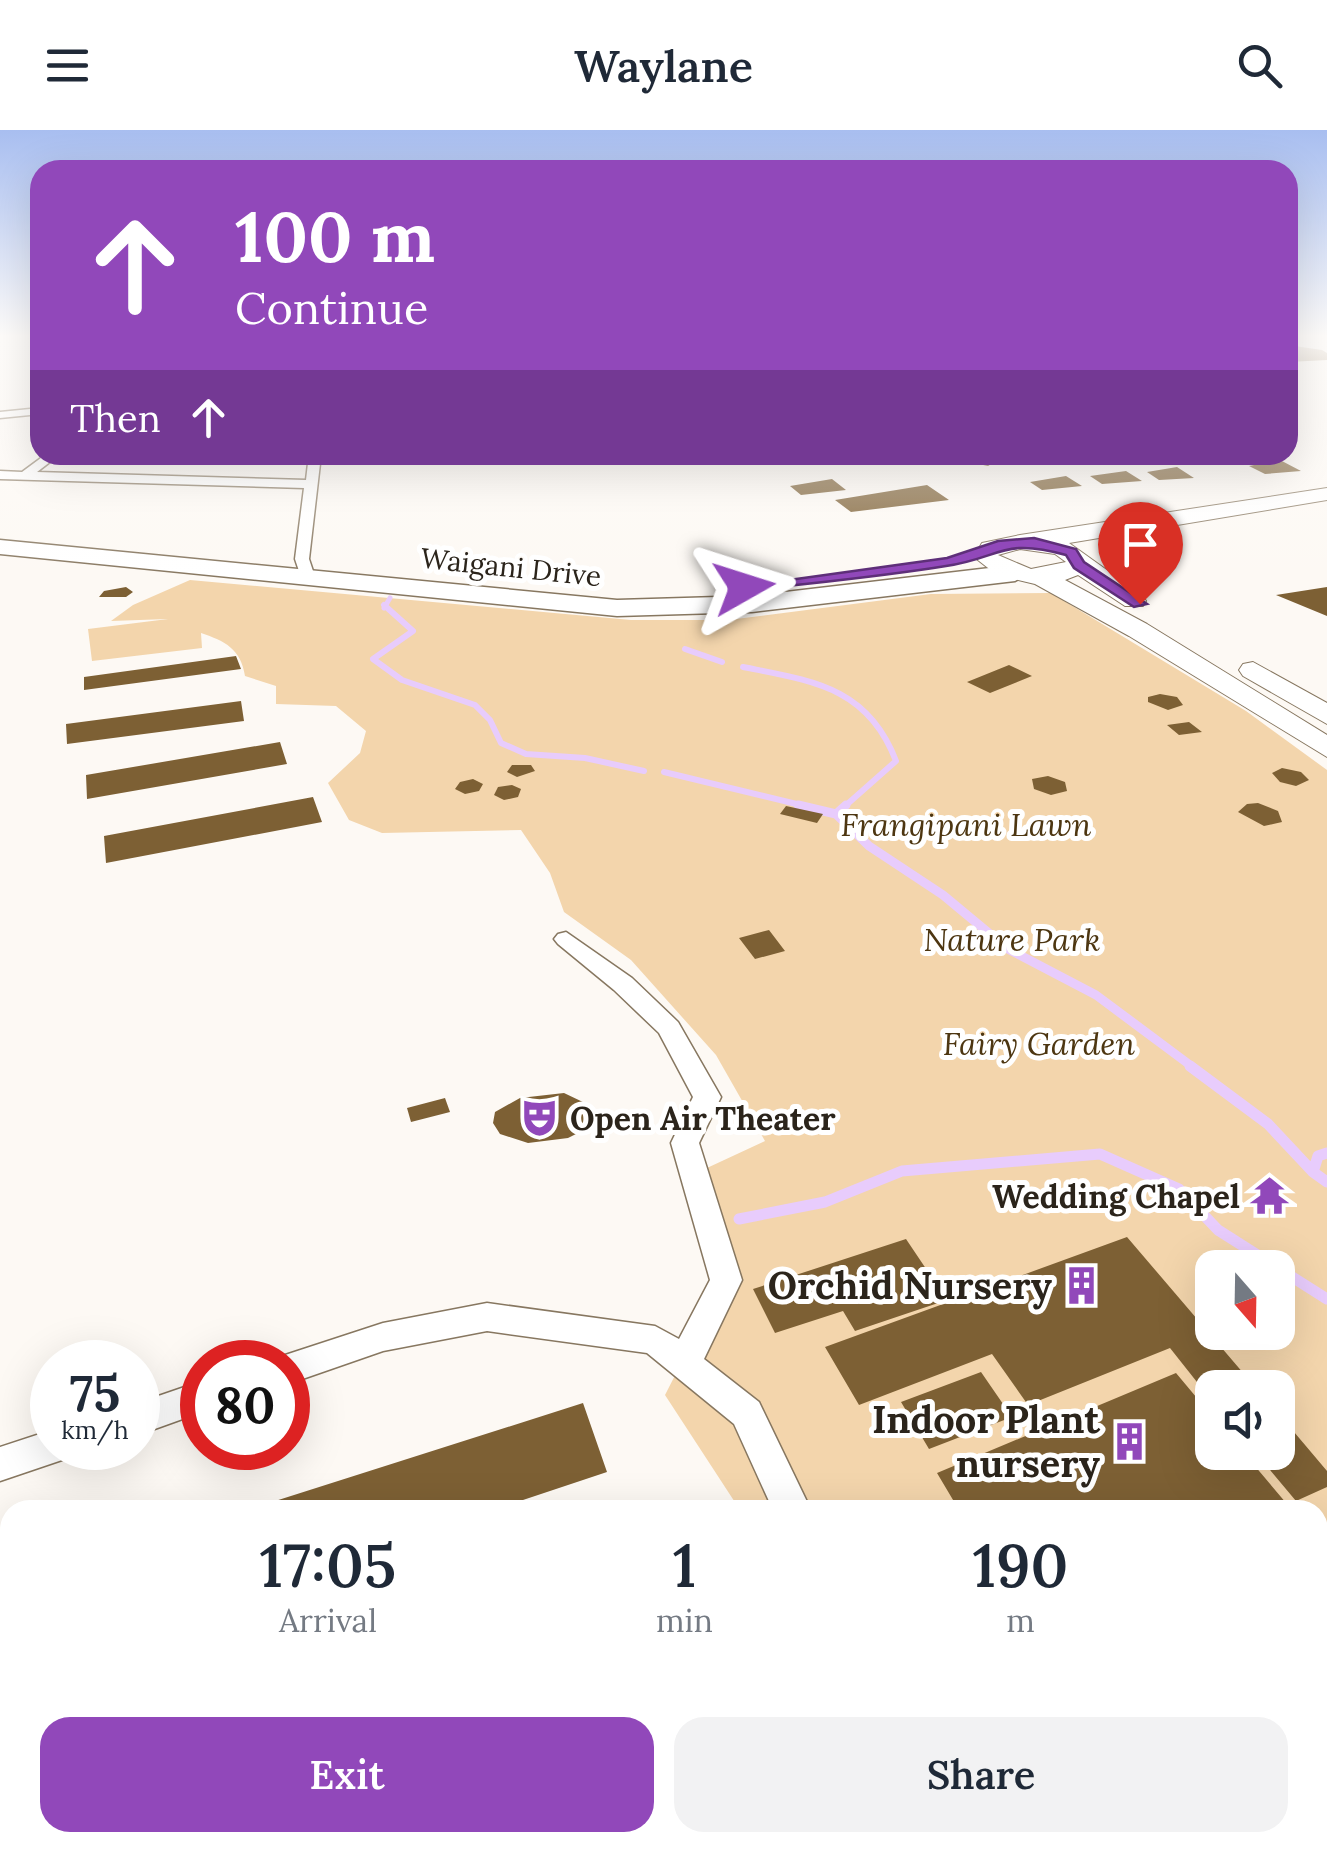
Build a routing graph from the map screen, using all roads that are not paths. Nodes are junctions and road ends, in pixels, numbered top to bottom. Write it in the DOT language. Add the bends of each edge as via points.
graph roads {
  1 [pos="39,465"];
  2 [pos="313,465"];
  3 [pos="0,475"];
  4 [pos="24,476"];
  5 [pos="308,484"];
  6 [pos="1327,494"];
  7 [pos="1327,510"];
  8 [pos="0,530"];
  9 [pos="1034,542"];
  10 [pos="0,547"];
  11 [pos="986,552"];
  12 [pos="1078,561"];
  13 [pos="304,568"];
  14 [pos="1027,574"];
  15 [pos="1327,714"];
  16 [pos="1327,748"];
  17 [pos="566,940"];
  18 [pos="310,1362"];
  19 [pos="684,1364"];
  20 [pos="30,1454"];
  21 [pos="0,1464"];
  22 [pos="787,1500"];
  1 -- 4 [label="street"];
  2 -- 5 [label="street"];
  3 -- 4 [label="street"];
  4 -- 5 [label="street"];
  5 -- 13 [label="street"];
  6 -- 9 [label="main road"];
  7 -- 12 [label="main road" via="1135,542"];
  8 -- 13 [label="highway, Waigani Drive"];
  9 -- 11 [label="main road" via="998,544"];
  9 -- 12 [label="main road" via="1061,548"];
  10 -- 13 [label="highway, Waigani Drive"];
  11 -- 13 [label="highway, Waigani Drive" via="949,562 708,589"];
  11 -- 14 [label="main road" via="991,563"];
  12 -- 14 [label="main road" via="1066,573"];
  12 -- 15 [label="main road"];
  13 -- 14 [label="highway, Waigani Drive" via="650,609"];
  14 -- 16 [label="main road" via="1138,630"];
  17 -- 19 [label="street" via="668,1028 706,1097 685,1142 726,1280"];
  18 -- 19 [label="street" via="383,1337 487,1317 654,1340"];
  19 -- 22 [label="street" via="747,1414"];
  20 -- 21 [label="street"];
}
